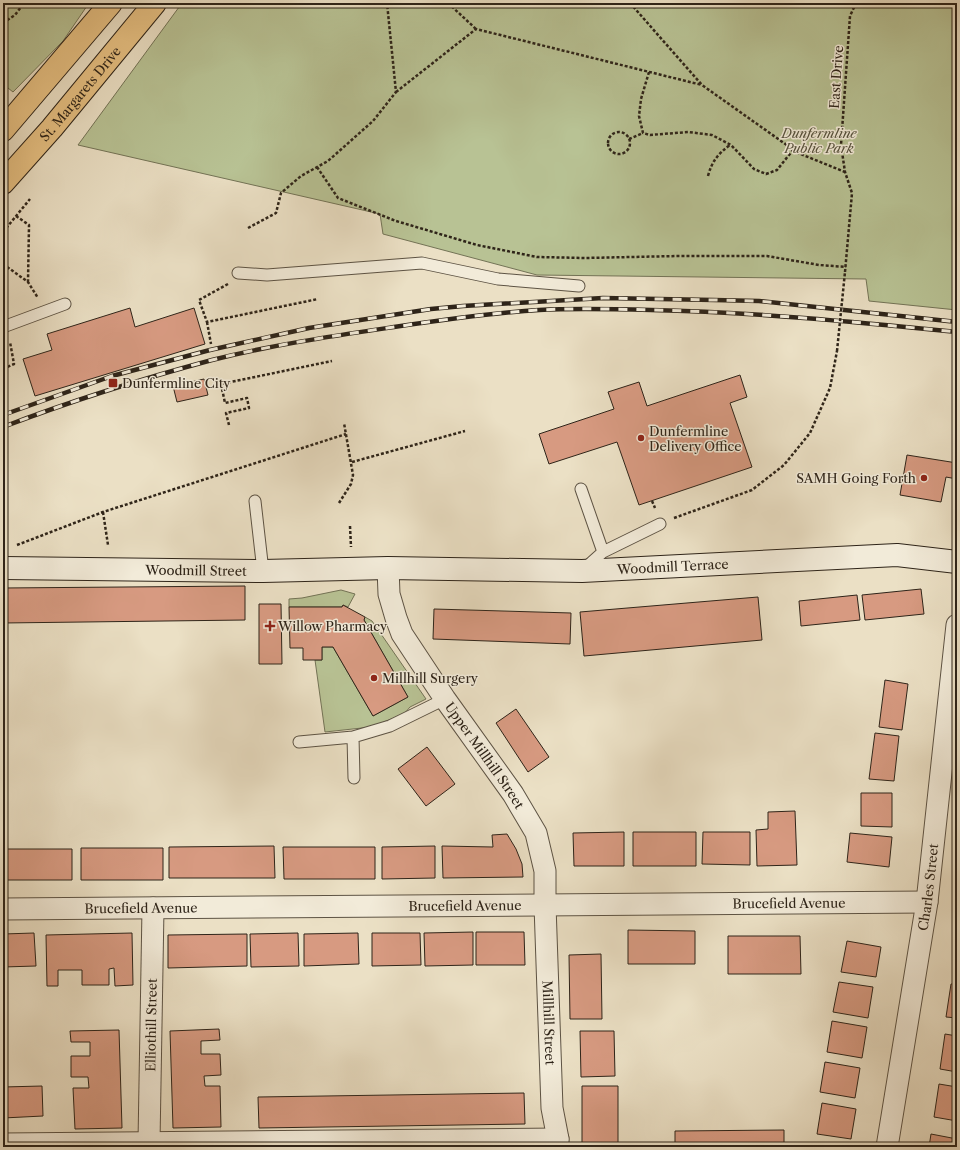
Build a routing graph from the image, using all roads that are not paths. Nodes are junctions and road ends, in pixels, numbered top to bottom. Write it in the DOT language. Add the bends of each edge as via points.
graph roads {
  1 [pos="111,3"];
  2 [pos="154,3"];
  3 [pos="3,130"];
  4 [pos="3,183"];
  5 [pos="236,277"];
  6 [pos="579,286"];
  7 [pos="65,304"];
  8 [pos="5,327"];
  9 [pos="581,489"];
  10 [pos="255,501"];
  11 [pos="660,524"];
  12 [pos="603,552"];
  13 [pos="957,562"];
  14 [pos="3,568"];
  15 [pos="388,568"];
  16 [pos="263,571"];
  17 [pos="582,571"];
  18 [pos="957,625"];
  19 [pos="445,699"];
  20 [pos="353,737"];
  21 [pos="300,742"];
  22 [pos="354,778"];
  23 [pos="927,902"];
  24 [pos="545,905"];
  25 [pos="153,908"];
  26 [pos="3,909"];
  27 [pos="558,1143"];
  28 [pos="3,1144"];
  29 [pos="149,1144"];
  30 [pos="34,1145"];
  31 [pos="887,1147"];
  1 -- 3 [label="main road"];
  2 -- 4 [label="main road, St. Margarets Drive" via="52,128"];
  5 -- 6 [label="lane" via="422,263 498,279"];
  7 -- 8 [label="lane"];
  9 -- 12 [label="lane"];
  10 -- 16 [label="lane"];
  11 -- 12 [label="lane"];
  12 -- 17 [label="lane"];
  13 -- 17 [label="street, Woodmill Terrace" via="882,555"];
  14 -- 16 [label="street, Woodmill Street"];
  15 -- 16 [label="street, Woodmill Street"];
  15 -- 17 [label="street, Woodmill Terrace"];
  15 -- 19 [label="street, Upper Millhill Street" via="389,594 402,634"];
  18 -- 23 [label="street, Charles Street"];
  19 -- 20 [label="lane" via="390,726"];
  19 -- 24 [label="street, Upper Millhill Street" via="513,794 536,833 545,871"];
  20 -- 21 [label="lane"];
  20 -- 22 [label="lane"];
  23 -- 24 [label="street, Brucefield Avenue"];
  23 -- 31 [label="street, Charles Street"];
  24 -- 25 [label="street, Brucefield Avenue"];
  24 -- 27 [label="street, Millhill Street" via="552,1108"];
  25 -- 26 [label="street, Brucefield Avenue"];
  25 -- 29 [label="street, Elliothill Street"];
  27 -- 29 [label="street"];
  28 -- 30 [label="street"];
  29 -- 30 [label="street"];
}
